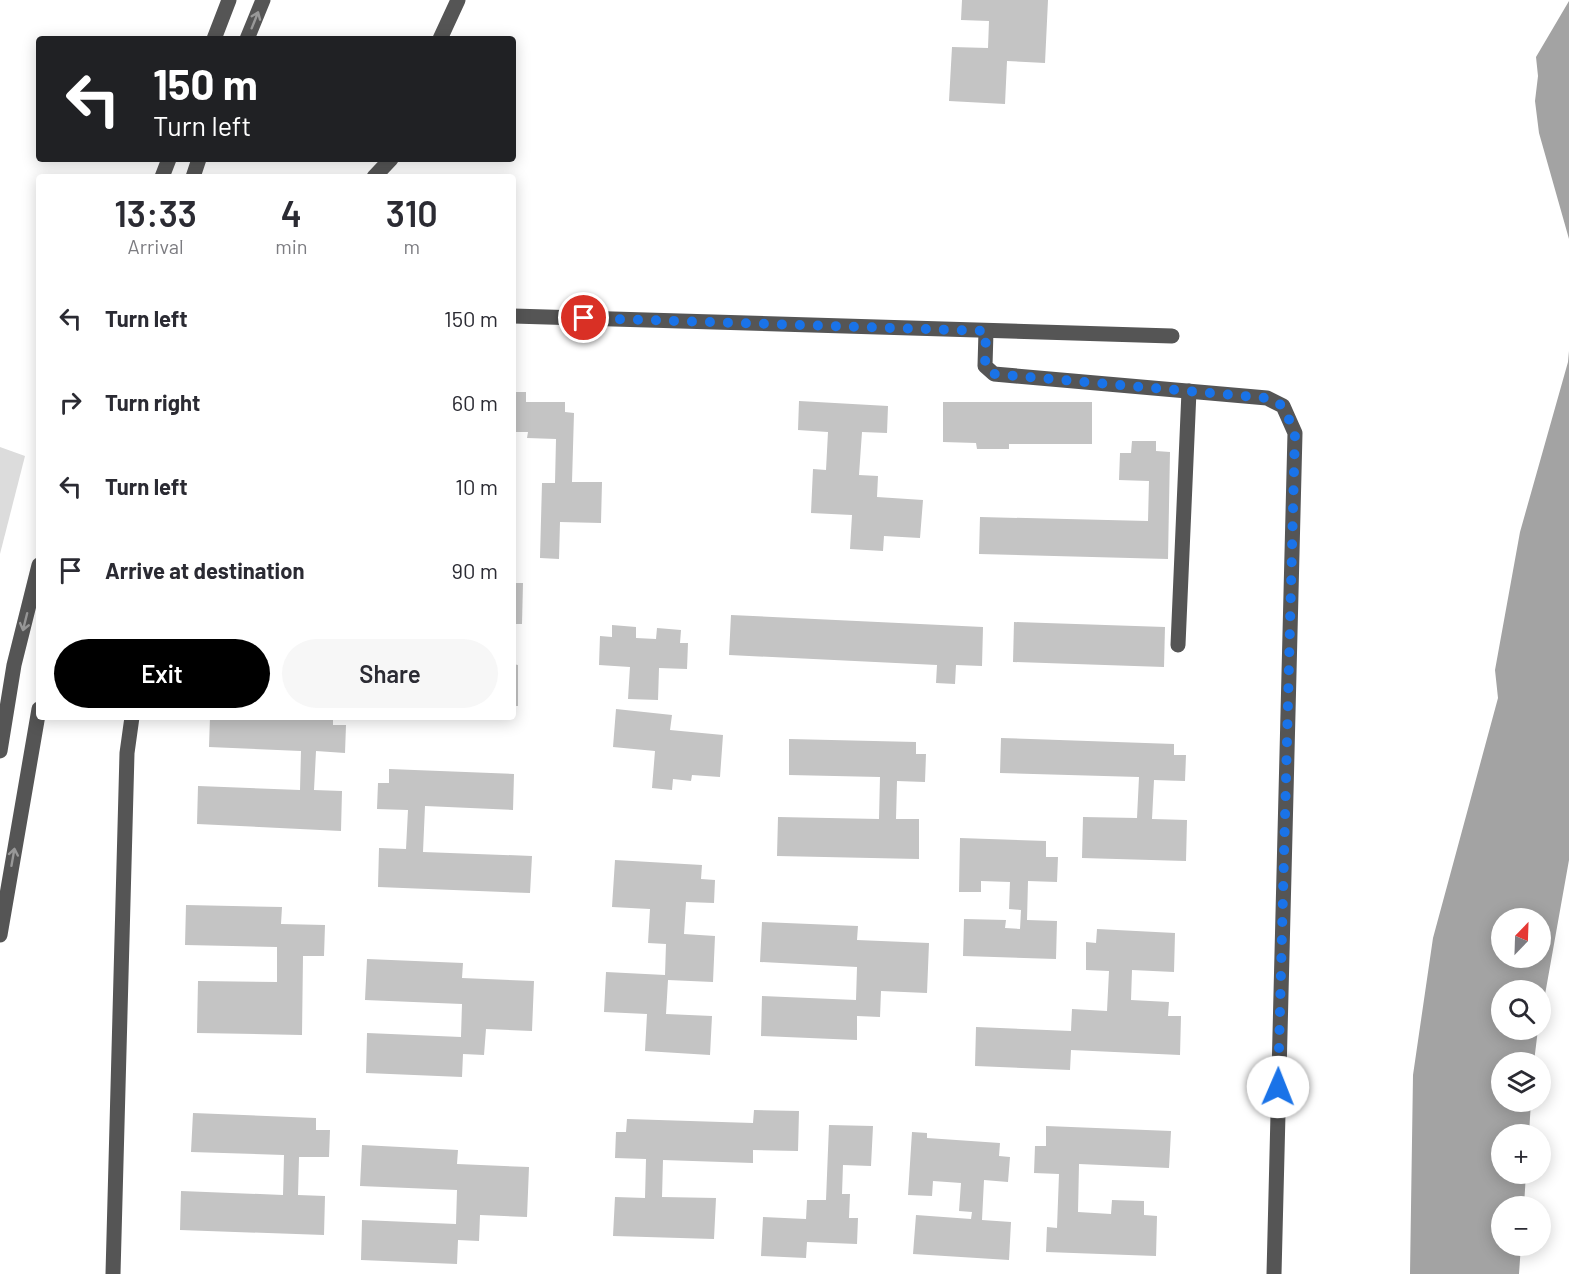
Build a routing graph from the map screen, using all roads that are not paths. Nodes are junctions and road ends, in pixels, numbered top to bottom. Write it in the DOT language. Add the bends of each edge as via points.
graph roads {
  1 [pos="229,0"];
  2 [pos="263,0"];
  3 [pos="458,0"];
  4 [pos="215,36"];
  5 [pos="248,36"];
  6 [pos="441,36"];
  7 [pos="388,162"];
  8 [pos="377,174"];
  9 [pos="516,316"];
  10 [pos="986,331"];
  11 [pos="1172,336"];
  12 [pos="1189,391"];
  13 [pos="36,577"];
  14 [pos="1178,645"];
  15 [pos="37,720"];
  16 [pos="132,720"];
  17 [pos="0,751"];
  18 [pos="0,935"];
  19 [pos="113,1274"];
  20 [pos="1274,1274"];
  1 -- 4 [label="street"];
  5 -- 2 [label="street, one-way"];
  3 -- 6 [label="street"];
  7 -- 8 [label="street"];
  9 -- 10 [label="street"];
  10 -- 11 [label="street"];
  10 -- 12 [label="street" via="985,366 994,374"];
  12 -- 14 [label="street"];
  12 -- 20 [label="street" via="1267,398 1283,406 1295,433"];
  13 -- 17 [label="street, one-way" via="14,665"];
  18 -- 15 [label="street, one-way"];
  16 -- 19 [label="street" via="127,753"];
}
